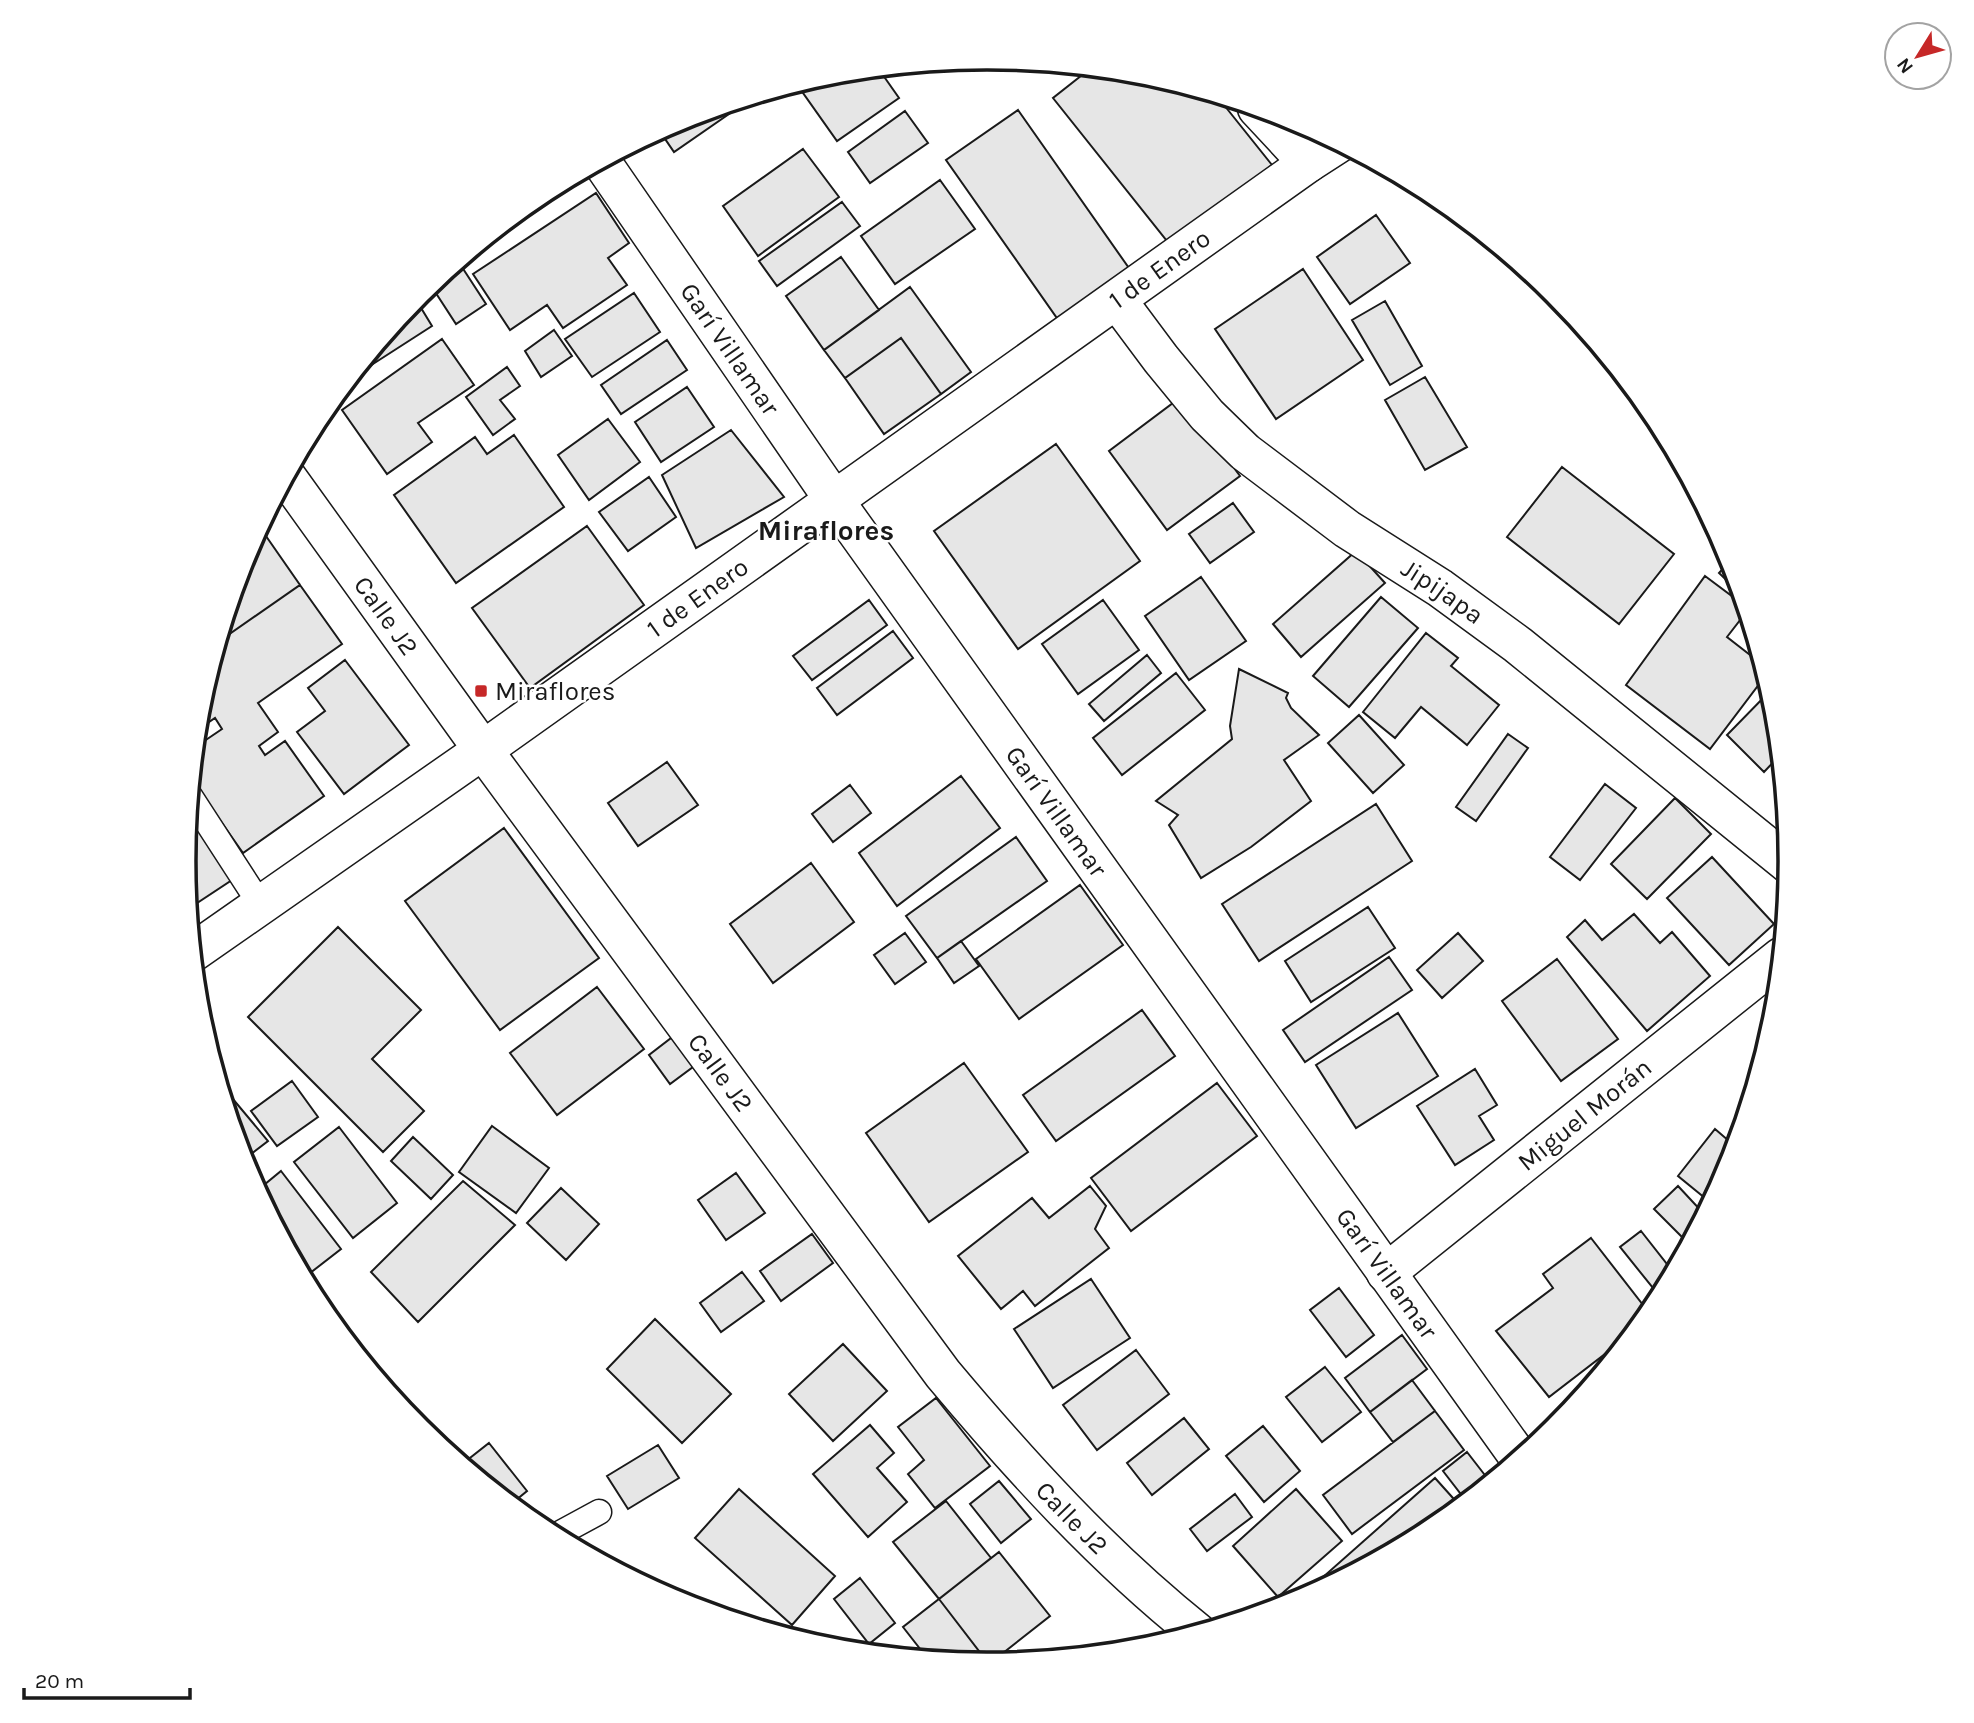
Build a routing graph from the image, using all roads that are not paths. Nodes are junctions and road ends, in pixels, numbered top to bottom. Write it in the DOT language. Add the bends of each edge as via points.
graph roads {
  1 [pos="1271,123"];
  2 [pos="1330,149"];
  3 [pos="1308,163"];
  4 [pos="606,168"];
  5 [pos="1118,300"];
  6 [pos="292,484"];
  7 [pos="834,500"];
  8 [pos="483,750"];
  9 [pos="197,807"];
  10 [pos="1778,854"];
  11 [pos="260,904"];
  12 [pos="200,947"];
  13 [pos="1772,964"];
  14 [pos="1386,1273"];
  15 [pos="1515,1452"];
  16 [pos="599,1513"];
  17 [pos="565,1531"];
  18 [pos="1190,1626"];
  1 -- 3 [label="street"];
  2 -- 3 [label="street, 1 de Enero"];
  3 -- 5 [label="street, 1 de Enero"];
  4 -- 7 [label="street, Garí Villamar"];
  5 -- 7 [label="street, 1 de Enero"];
  5 -- 10 [label="street, Jipijapa" via="1206,415 1245,452 1347,529 1518,645"];
  6 -- 8 [label="street, Calle J2"];
  7 -- 8 [label="street, 1 de Enero"];
  7 -- 14 [label="street, Garí Villamar"];
  8 -- 11 [label="street, 1 de Enero"];
  8 -- 18 [label="street, Calle J2" via="943,1374 1104,1552"];
  9 -- 11 [label="lane"];
  11 -- 12 [label="street, 1 de Enero"];
  13 -- 14 [label="street, Miguel Morán"];
  14 -- 15 [label="street, Garí Villamar"];
  16 -- 17 [label="lane"];
}
